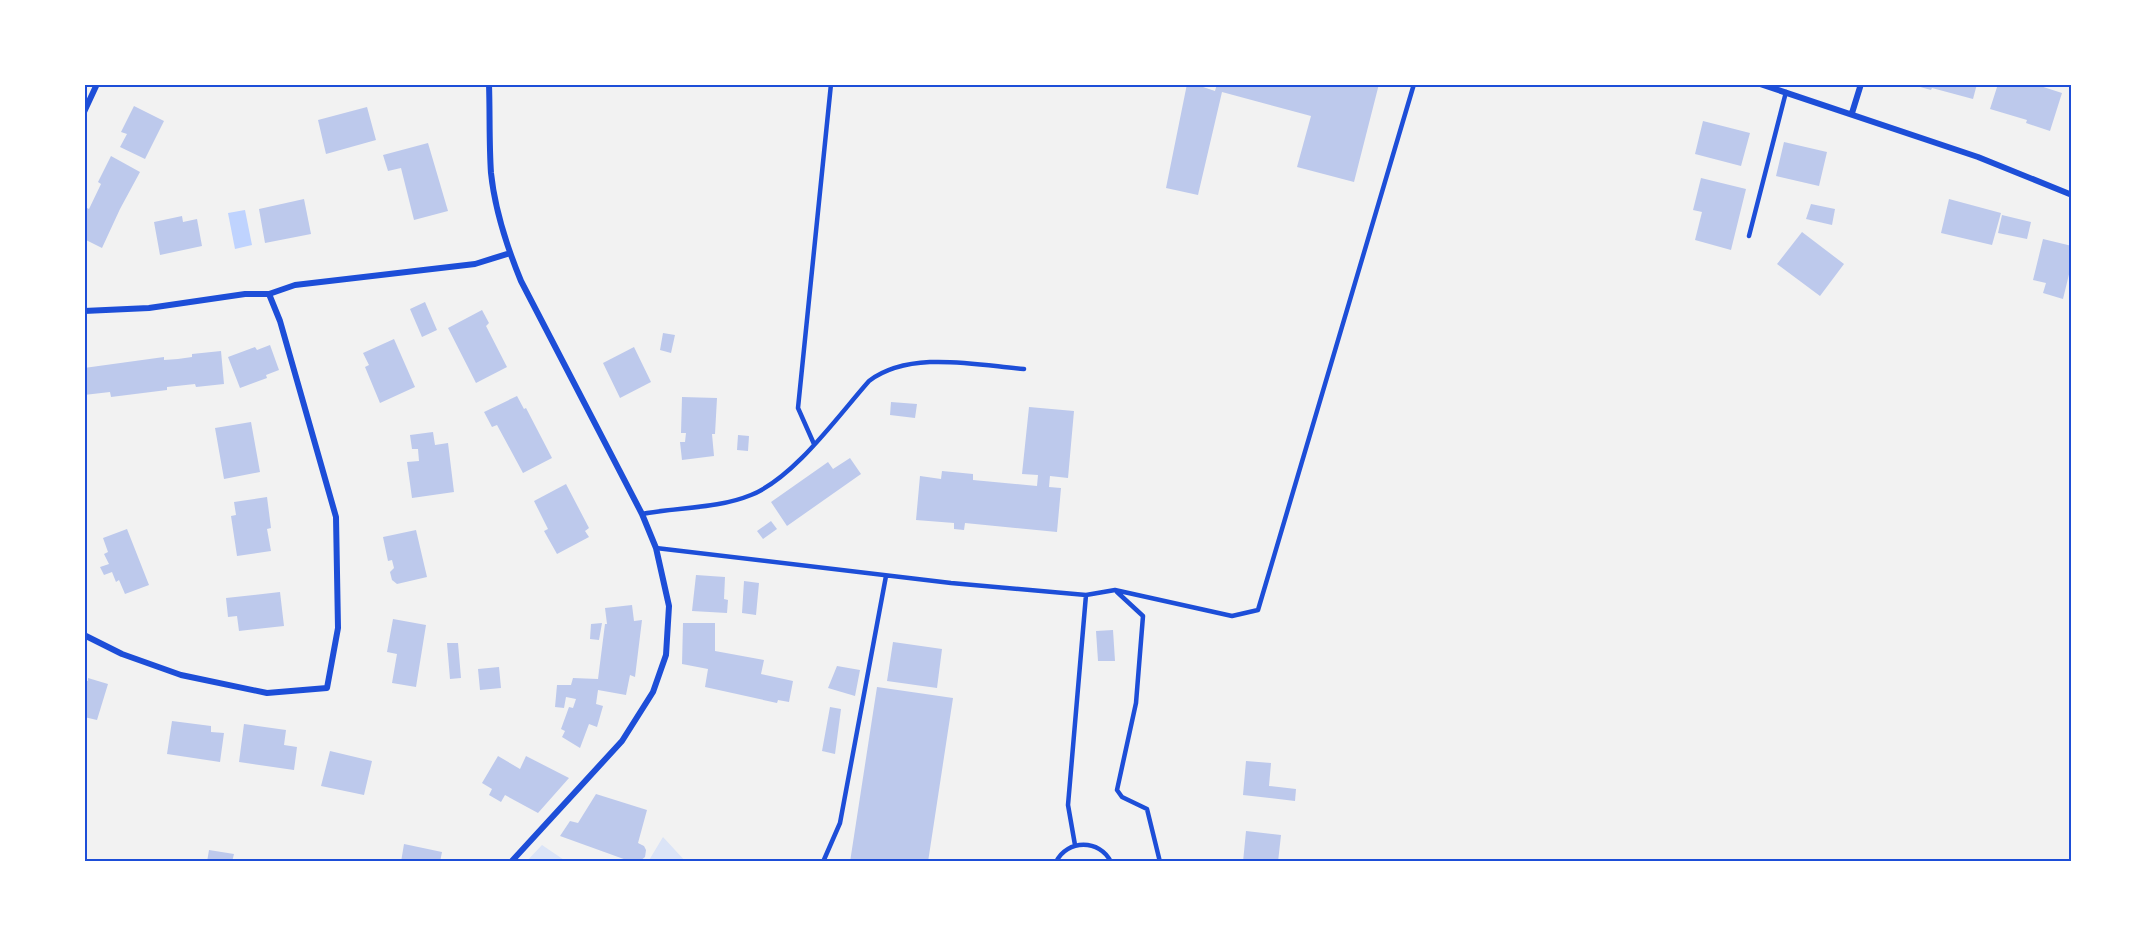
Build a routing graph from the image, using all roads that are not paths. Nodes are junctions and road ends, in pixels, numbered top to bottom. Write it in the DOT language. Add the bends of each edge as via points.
graph roads {
  1 [pos="97,84"];
  2 [pos="489,84"];
  3 [pos="831,84"];
  4 [pos="1414,84"];
  5 [pos="1760,84"];
  6 [pos="1861,84"];
  7 [pos="1786,92"];
  8 [pos="84,112"];
  9 [pos="1852,113"];
  10 [pos="2072,195"];
  11 [pos="1749,236"];
  12 [pos="510,252"];
  13 [pos="269,294"];
  14 [pos="84,311"];
  15 [pos="1024,369"];
  16 [pos="814,444"];
  17 [pos="642,514"];
  18 [pos="656,548"];
  19 [pos="886,576"];
  20 [pos="1115,590"];
  21 [pos="1086,595"];
  22 [pos="84,635"];
  23 [pos="1075,845"];
  24 [pos="512,862"];
  25 [pos="823,862"];
  26 [pos="1056,862"];
  27 [pos="1111,862"];
  28 [pos="1160,862"];
  1 -- 8 [label="street"];
  2 -- 12 [label="street" via="491,172"];
  3 -- 16 [label="lane" via="798,408"];
  4 -- 20 [label="lane" via="1258,610 1232,616"];
  5 -- 7 [label="street"];
  6 -- 9 [label="street"];
  7 -- 9 [label="street"];
  7 -- 11 [label="lane"];
  9 -- 10 [label="street"];
  12 -- 13 [label="street" via="475,264 295,285"];
  12 -- 17 [label="street" via="521,282"];
  13 -- 14 [label="street"];
  13 -- 22 [label="street" via="336,517 338,628 327,688 267,693 181,675 122,654"];
  15 -- 16 [label="lane" via="927,361 880,372"];
  16 -- 17 [label="lane" via="776,481 752,495"];
  17 -- 18 [label="street"];
  18 -- 19 [label="lane"];
  18 -- 24 [label="street" via="669,606 666,655 653,692 622,741"];
  19 -- 21 [label="lane"];
  19 -- 25 [label="lane" via="840,823"];
  20 -- 21 [label="lane"];
  20 -- 28 [label="lane" via="1143,616 1136,703 1117,789 1122,797 1147,809"];
  21 -- 23 [label="lane" via="1068,806"];
  23 -- 26 [label="lane"];
  23 -- 27 [label="lane" via="1094,846"];
}
